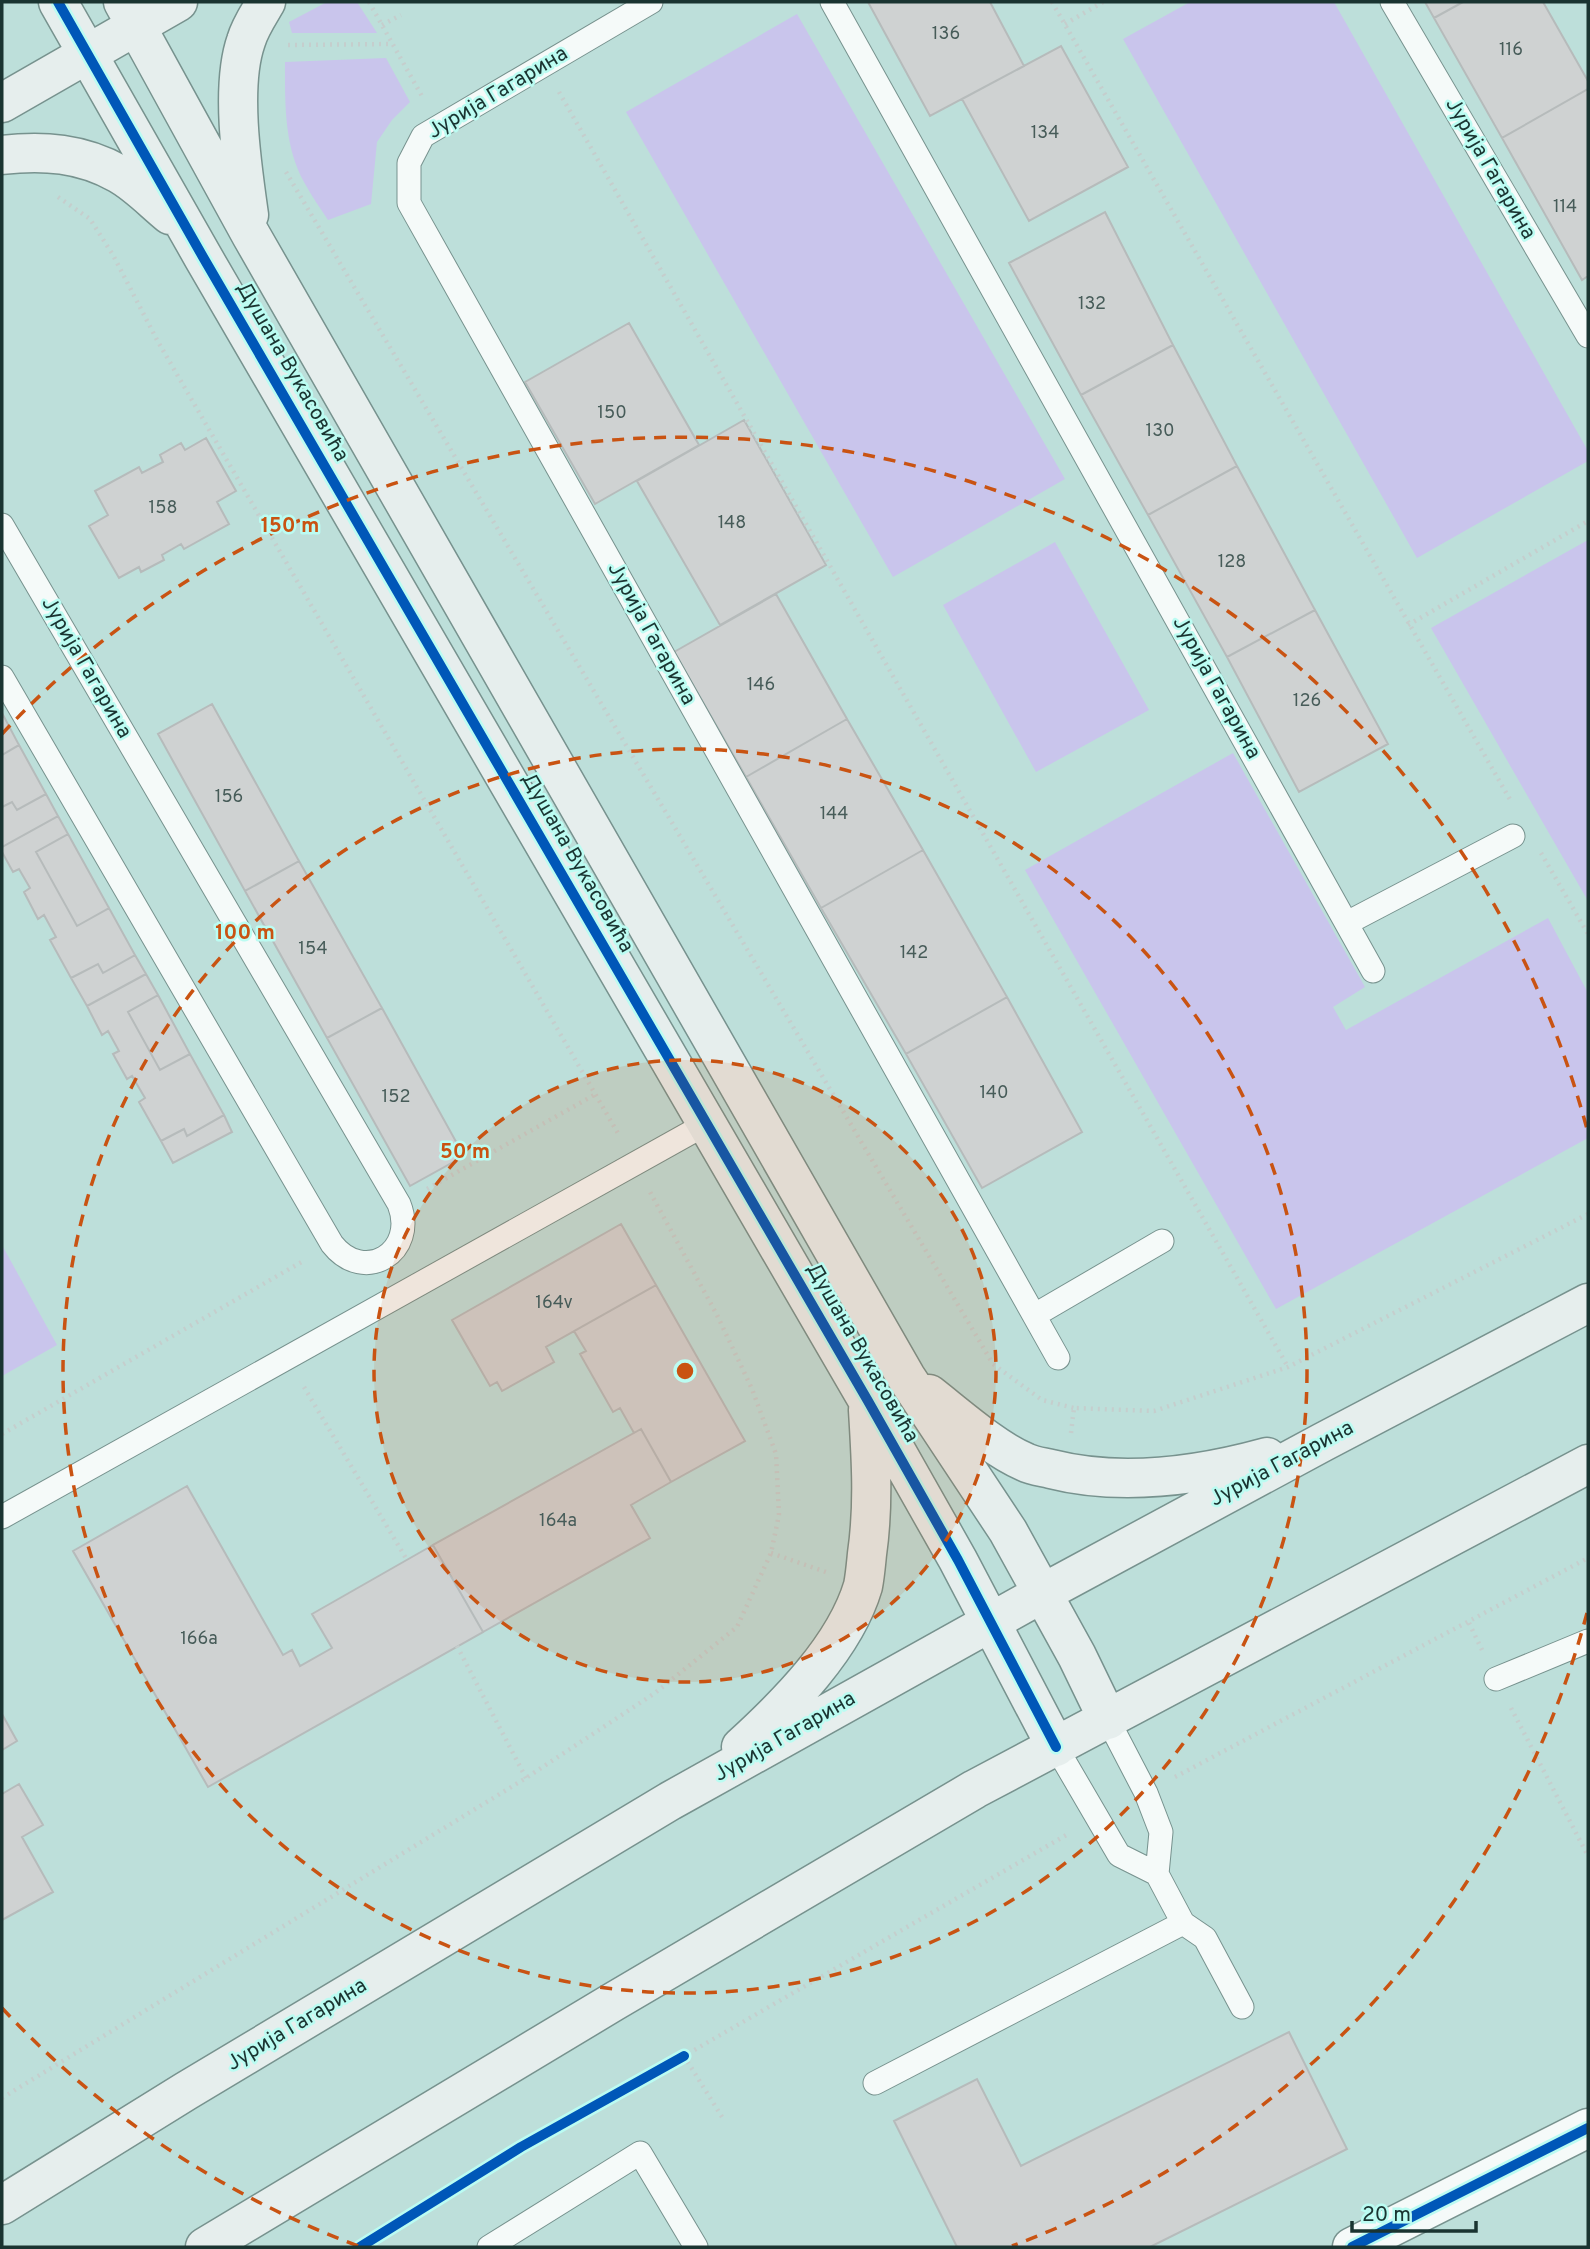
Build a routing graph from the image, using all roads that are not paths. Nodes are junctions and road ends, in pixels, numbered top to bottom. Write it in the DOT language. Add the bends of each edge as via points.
graph roads {
  1 [pos="58,2"];
  2 [pos="178,2"];
  3 [pos="266,2"];
  4 [pos="652,2"];
  5 [pos="832,2"];
  6 [pos="1392,2"];
  7 [pos="130,14"];
  8 [pos="88,54"];
  9 [pos="2,103"];
  10 [pos="2,155"];
  11 [pos="187,229"];
  12 [pos="251,235"];
  13 [pos="1588,336"];
  14 [pos="2,526"];
  15 [pos="2,677"];
  16 [pos="1513,836"];
  17 [pos="1347,923"];
  18 [pos="1373,971"];
  19 [pos="706,1124"];
  20 [pos="1162,1241"];
  21 [pos="1588,1303"];
  22 [pos="1035,1315"];
  23 [pos="1058,1358"];
  24 [pos="906,1377"];
  25 [pos="868,1401"];
  26 [pos="1323,1441"];
  27 [pos="1588,1464"];
  28 [pos="2,1517"];
  29 [pos="1044,1593"];
  30 [pos="991,1622"];
  31 [pos="1588,1641"];
  32 [pos="1496,1679"];
  33 [pos="1108,1720"];
  34 [pos="1056,1746"];
  35 [pos="701,1785"];
  36 [pos="1157,1874"];
  37 [pos="1183,1923"];
  38 [pos="1242,2007"];
  39 [pos="875,2083"];
  40 [pos="1588,2128"];
  41 [pos="2,2205"];
  42 [pos="205,2247"];
  43 [pos="489,2247"];
  44 [pos="696,2247"];
  45 [pos="1352,2247"];
  1 -- 8 [label="street, Душана Вукасовића"];
  2 -- 7 [label="street"];
  3 -- 12 [label="street" via="240,63 239,129"];
  4 -- 22 [label="lane, Јурија Гагарина" via="422,136 409,163 409,203"];
  5 -- 17 [label="lane, Јурија Гагарина"];
  6 -- 13 [label="lane, Јурија Гагарина"];
  7 -- 8 [label="street"];
  7 -- 12 [label="street, Душана Вукасовића"];
  8 -- 9 [label="street"];
  8 -- 11 [label="street, Душана Вукасовића"];
  10 -- 11 [label="street" via="36,152 94,163 120,174"];
  11 -- 19 [label="street, Душана Вукасовића"];
  12 -- 24 [label="street, Душана Вукасовића"];
  14 -- 15 [label="lane, Јурија Гагарина" via="401,1207 403,1234 390,1254 369,1263 356,1262 334,1247"];
  16 -- 17 [label="lane"];
  17 -- 18 [label="lane, Јурија Гагарина"];
  19 -- 25 [label="street, Душана Вукасовића"];
  19 -- 28 [label="lane"];
  20 -- 22 [label="lane"];
  21 -- 26 [label="street, Јурија Гагарина"];
  22 -- 23 [label="lane, Јурија Гагарина"];
  24 -- 26 [label="street" via="981,1435 1025,1462 1066,1473 1171,1477 1234,1466"];
  24 -- 29 [label="street, Душана Вукасовића"];
  25 -- 30 [label="street, Душана Вукасовића"];
  25 -- 35 [label="street" via="873,1515 863,1585 849,1619 827,1655 761,1729"];
  26 -- 29 [label="street, Јурија Гагарина"];
  27 -- 33 [label="street"];
  29 -- 30 [label="street, Јурија Гагарина"];
  29 -- 33 [label="street, Душана Вукасовића"];
  30 -- 34 [label="street, Душана Вукасовића"];
  30 -- 35 [label="street, Јурија Гагарина"];
  31 -- 32 [label="lane"];
  33 -- 34 [label="street"];
  33 -- 36 [label="lane" via="1161,1832"];
  34 -- 36 [label="lane" via="1119,1855"];
  34 -- 42 [label="street" via="836,1869"];
  35 -- 41 [label="street, Јурија Гагарина"];
  36 -- 37 [label="lane"];
  37 -- 38 [label="lane" via="1205,1938"];
  37 -- 39 [label="lane"];
  40 -- 45 [label="street"];
  43 -- 44 [label="lane" via="640,2152"];
}
